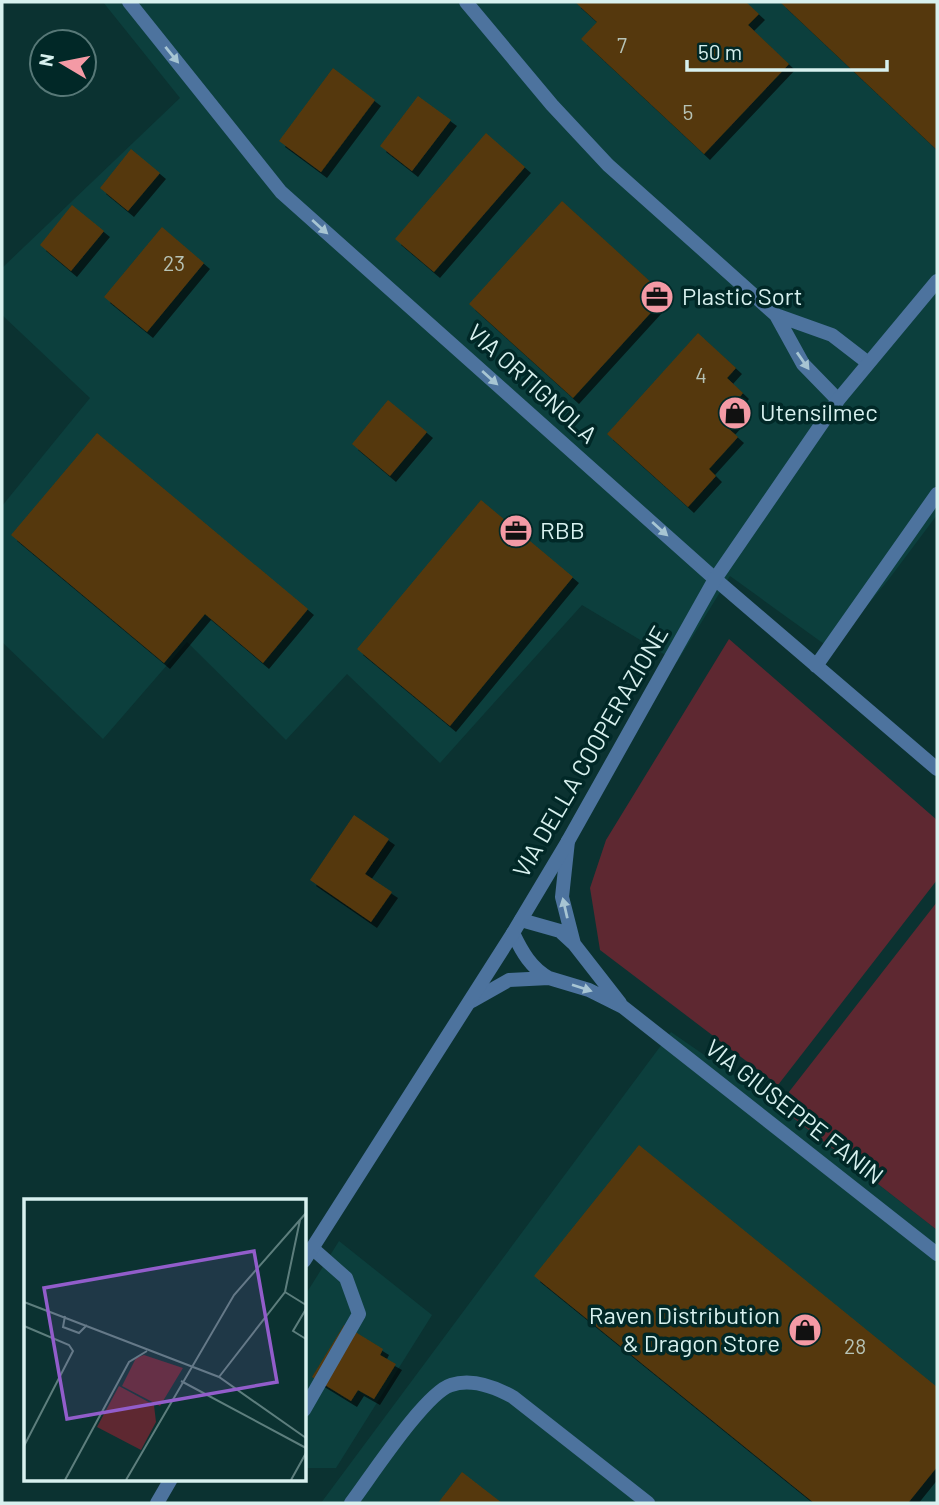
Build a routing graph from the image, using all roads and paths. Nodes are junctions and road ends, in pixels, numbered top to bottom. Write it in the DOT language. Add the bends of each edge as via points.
graph roads {
  1 [pos="129,2"];
  2 [pos="466,2"];
  3 [pos="937,281"];
  4 [pos="776,315"];
  5 [pos="867,362"];
  6 [pos="838,400"];
  7 [pos="937,494"];
  8 [pos="715,579"];
  9 [pos="816,666"];
  10 [pos="937,769"];
  11 [pos="568,841"];
  12 [pos="517,927"];
  13 [pos="574,944"];
  14 [pos="549,978"];
  15 [pos="472,1002"];
  16 [pos="623,1007"];
  17 [pos="308,1254"];
  18 [pos="937,1254"];
  19 [pos="306,1407"];
  20 [pos="170,1480"];
  21 [pos="157,1503"];
  22 [pos="351,1503"];
  23 [pos="648,1503"];
  1 -- 8 [label="street, VIA ORTIGNOLA, one-way" via="281,192"];
  2 -- 4 [label="street" via="608,165"];
  3 -- 5 [label="street, VIA DELLA COOPERAZIONE"];
  4 -- 5 [label="street" via="832,335"];
  4 -- 6 [label="street, one-way" via="803,364"];
  5 -- 6 [label="street, VIA DELLA COOPERAZIONE"];
  6 -- 8 [label="street, VIA DELLA COOPERAZIONE"];
  7 -- 9 [label="street"];
  8 -- 9 [label="street, VIA ORTIGNOLA"];
  8 -- 11 [label="street, VIA DELLA COOPERAZIONE"];
  9 -- 10 [label="street, VIA ORTIGNOLA"];
  11 -- 12 [label="street, VIA DELLA COOPERAZIONE"];
  13 -- 11 [label="street, VIA GIUSEPPE FANIN, one-way" via="562,897"];
  12 -- 13 [label="street, VIA GIUSEPPE FANIN" via="560,931"];
  12 -- 14 [label="street, VIA GIUSEPPE FANIN" via="523,954 537,972"];
  12 -- 15 [label="street, VIA DELLA COOPERAZIONE"];
  13 -- 16 [label="street, VIA GIUSEPPE FANIN"];
  14 -- 15 [label="street, VIA GIUSEPPE FANIN" via="509,980"];
  14 -- 16 [label="street, VIA GIUSEPPE FANIN, one-way"];
  15 -- 17 [label="street, VIA DELLA COOPERAZIONE"];
  16 -- 18 [label="street, VIA GIUSEPPE FANIN"];
  17 -- 19 [label="street" via="346,1278 359,1314"];
  20 -- 21 [label="street"];
  22 -- 23 [label="street" via="427,1402 451,1385 466,1382 513,1397"];
}
